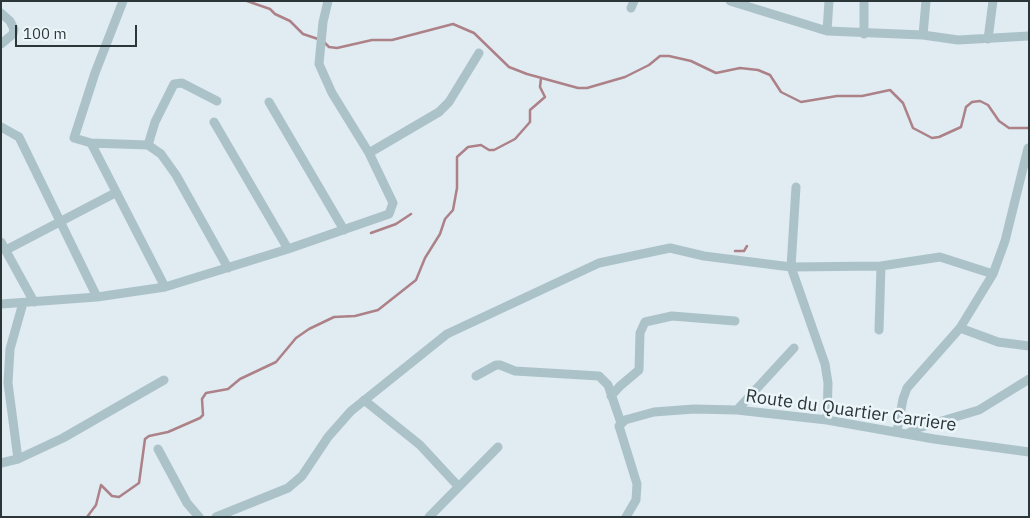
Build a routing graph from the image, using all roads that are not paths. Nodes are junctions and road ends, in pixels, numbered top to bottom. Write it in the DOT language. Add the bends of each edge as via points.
graph roads {
  1 [pos="123,1"];
  2 [pos="328,1"];
  3 [pos="730,1"];
  4 [pos="829,1"];
  5 [pos="864,1"];
  6 [pos="926,1"];
  7 [pos="993,1"];
  8 [pos="1,14"];
  9 [pos="827,31"];
  10 [pos="864,34"];
  11 [pos="923,36"];
  12 [pos="1029,36"];
  13 [pos="988,39"];
  14 [pos="1,44"];
  15 [pos="479,53"];
  16 [pos="217,101"];
  17 [pos="269,102"];
  18 [pos="214,122"];
  19 [pos="1,127"];
  20 [pos="91,143"];
  21 [pos="148,144"];
  22 [pos="1028,148"];
  23 [pos="369,153"];
  24 [pos="796,186"];
  25 [pos="115,193"];
  26 [pos="62,222"];
  27 [pos="344,230"];
  28 [pos="4,246"];
  29 [pos="288,249"];
  30 [pos="881,266"];
  31 [pos="791,267"];
  32 [pos="228,268"];
  33 [pos="993,274"];
  34 [pos="165,287"];
  35 [pos="97,297"];
  36 [pos="34,302"];
  37 [pos="23,303"];
  38 [pos="1,304"];
  39 [pos="735,321"];
  40 [pos="960,328"];
  41 [pos="879,330"];
  42 [pos="1029,346"];
  43 [pos="794,348"];
  44 [pos="476,376"];
  45 [pos="164,380"];
  46 [pos="1029,380"];
  47 [pos="611,396"];
  48 [pos="364,400"];
  49 [pos="737,410"];
  50 [pos="828,420"];
  51 [pos="621,423"];
  52 [pos="897,431"];
  53 [pos="907,434"];
  54 [pos="498,447"];
  55 [pos="158,449"];
  56 [pos="1029,452"];
  57 [pos="18,459"];
  58 [pos="1,463"];
  59 [pos="458,486"];
  60 [pos="199,517"];
  61 [pos="216,517"];
  62 [pos="429,517"];
  63 [pos="626,517"];
  1 -- 20 [label="street" via="74,136 76,140"];
  2 -- 23 [label="street" via="319,64"];
  3 -- 9 [label="street"];
  4 -- 9 [label="street"];
  5 -- 10 [label="street"];
  6 -- 11 [label="street"];
  7 -- 13 [label="street"];
  8 -- 14 [label="street" via="10,21 14,30"];
  9 -- 10 [label="street"];
  10 -- 11 [label="street"];
  11 -- 13 [label="street"];
  12 -- 13 [label="street"];
  15 -- 23 [label="street" via="449,102 439,112"];
  16 -- 21 [label="street" via="182,83 174,84"];
  17 -- 27 [label="street"];
  18 -- 29 [label="street"];
  19 -- 26 [label="street" via="19,137"];
  20 -- 21 [label="street"];
  20 -- 25 [label="street"];
  21 -- 32 [label="street" via="161,154 176,175"];
  22 -- 33 [label="street" via="1005,241"];
  23 -- 27 [label="street" via="393,203 392,208 389,214"];
  24 -- 31 [label="street"];
  25 -- 26 [label="street"];
  25 -- 34 [label="street"];
  26 -- 28 [label="street"];
  26 -- 35 [label="street"];
  27 -- 29 [label="street"];
  28 -- 36 [label="street"];
  29 -- 32 [label="street"];
  30 -- 31 [label="street"];
  30 -- 33 [label="street" via="940,257"];
  30 -- 41 [label="street"];
  31 -- 48 [label="street" via="704,256 670,248 599,263 447,334"];
  31 -- 50 [label="street" via="826,364"];
  32 -- 34 [label="street"];
  33 -- 40 [label="street"];
  34 -- 35 [label="street"];
  35 -- 36 [label="street"];
  36 -- 37 [label="street"];
  37 -- 38 [label="street"];
  37 -- 57 [label="street" via="10,349 8,383"];
  39 -- 47 [label="street" via="672,316 645,322 640,333 640,370"];
  40 -- 42 [label="street" via="998,342"];
  40 -- 52 [label="street" via="907,388"];
  43 -- 49 [label="street"];
  44 -- 47 [label="street" via="500,365 515,371 599,376 604,379"];
  45 -- 57 [label="street" via="63,438"];
  46 -- 53 [label="street" via="979,410"];
  47 -- 51 [label="street"];
  48 -- 59 [label="street" via="420,445"];
  48 -- 61 [label="street" via="337,425 302,476 288,488"];
  49 -- 50 [label="street, Route du Quartier Carriere"];
  49 -- 51 [label="street, Route du Quartier Carriere" via="654,412"];
  50 -- 52 [label="street, Route du Quartier Carriere"];
  51 -- 63 [label="street" via="619,429 638,484 636,500"];
  52 -- 53 [label="street, Route du Quartier Carriere"];
  53 -- 56 [label="street, Route du Quartier Carriere"];
  54 -- 59 [label="street"];
  55 -- 60 [label="street" via="187,503"];
  57 -- 58 [label="street"];
  59 -- 62 [label="street"];
}
